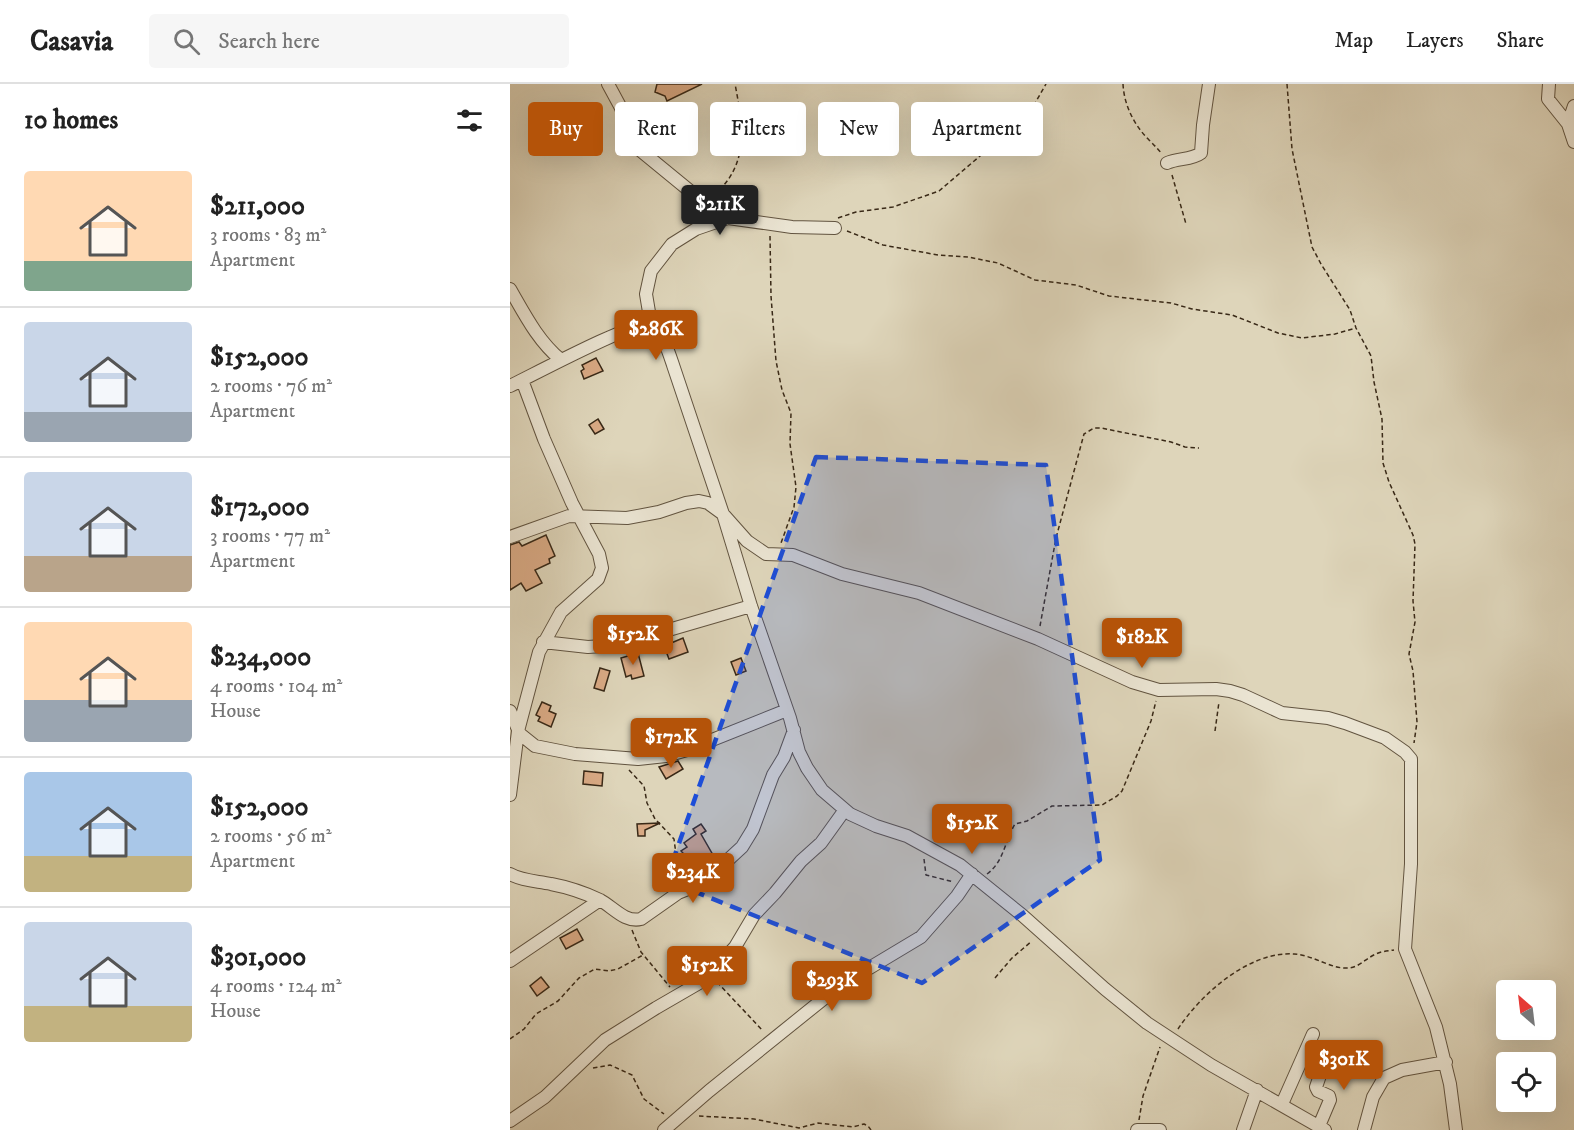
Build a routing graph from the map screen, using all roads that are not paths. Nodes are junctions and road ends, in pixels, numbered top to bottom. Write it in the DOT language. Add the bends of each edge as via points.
graph roads {
  1 [pos="608,84"];
  2 [pos="1209,84"];
  3 [pos="1550,84"];
  4 [pos="1574,106"];
  5 [pos="1568,124"];
  6 [pos="1574,142"];
  7 [pos="1167,163"];
  8 [pos="728,218"];
  9 [pos="835,228"];
  10 [pos="510,290"];
  11 [pos="651,324"];
  12 [pos="561,360"];
  13 [pos="522,380"];
  14 [pos="510,386"];
  15 [pos="723,514"];
  16 [pos="579,516"];
  17 [pos="510,537"];
  18 [pos="751,606"];
  19 [pos="543,642"];
  20 [pos="787,710"];
  21 [pos="510,711"];
  22 [pos="794,730"];
  23 [pos="518,731"];
  24 [pos="510,795"];
  25 [pos="844,811"];
  26 [pos="510,874"];
  27 [pos="975,876"];
  28 [pos="600,900"];
  29 [pos="510,961"];
  30 [pos="1312,1034"];
  31 [pos="1329,1049"];
  32 [pos="1446,1062"];
  33 [pos="1257,1090"];
  34 [pos="1282,1104"];
  35 [pos="510,1121"];
  36 [pos="1322,1128"];
  37 [pos="664,1130"];
  38 [pos="1137,1130"];
  39 [pos="1160,1130"];
  40 [pos="1243,1130"];
  41 [pos="1364,1130"];
  42 [pos="1456,1130"];
  1 -- 8 [label="street" via="635,146"];
  2 -- 7 [label="street" via="1201,153"];
  3 -- 5 [label="street" via="1548,99"];
  4 -- 5 [label="street"];
  5 -- 6 [label="street"];
  8 -- 9 [label="street"];
  8 -- 11 [label="street" via="672,244 651,271 646,294"];
  10 -- 12 [label="street" via="538,336"];
  11 -- 12 [label="street" via="637,326"];
  11 -- 15 [label="street" via="673,365"];
  12 -- 13 [label="street"];
  13 -- 14 [label="street"];
  13 -- 16 [label="street"];
  15 -- 16 [label="street" via="708,502 699,501 627,518"];
  15 -- 18 [label="street"];
  15 -- 32 [label="street" via="766,554 794,555 842,574 919,592 1038,639 1132,682 1159,690 1216,689 1243,695 1282,713 1345,723 1386,738 1405,752 1412,767 1405,949 1427,1000"];
  16 -- 17 [label="street" via="552,521"];
  16 -- 19 [label="street" via="599,554 601,573 561,612"];
  18 -- 19 [label="street" via="617,645 588,647"];
  18 -- 20 [label="street"];
  19 -- 23 [label="street"];
  20 -- 22 [label="street"];
  20 -- 23 [label="street" via="697,746 666,756 638,759 614,759 535,746"];
  21 -- 23 [label="street"];
  22 -- 25 [label="street" via="807,768"];
  22 -- 28 [label="street" via="753,829 742,846 703,884 678,893 636,920 626,918"];
  23 -- 24 [label="street"];
  25 -- 27 [label="street" via="926,846"];
  25 -- 35 [label="street" via="825,839 751,919 735,947 710,975 605,1040 545,1097"];
  26 -- 28 [label="street"];
  27 -- 33 [label="street" via="1168,1038"];
  27 -- 37 [label="street" via="921,937 846,983"];
  28 -- 29 [label="street"];
  30 -- 34 [label="street"];
  31 -- 36 [label="street" via="1316,1087 1330,1100"];
  32 -- 41 [label="street" via="1402,1070 1384,1078 1375,1092"];
  32 -- 42 [label="street"];
  33 -- 34 [label="street"];
  33 -- 40 [label="street"];
  34 -- 36 [label="street"];
  38 -- 39 [label="street"];
}
